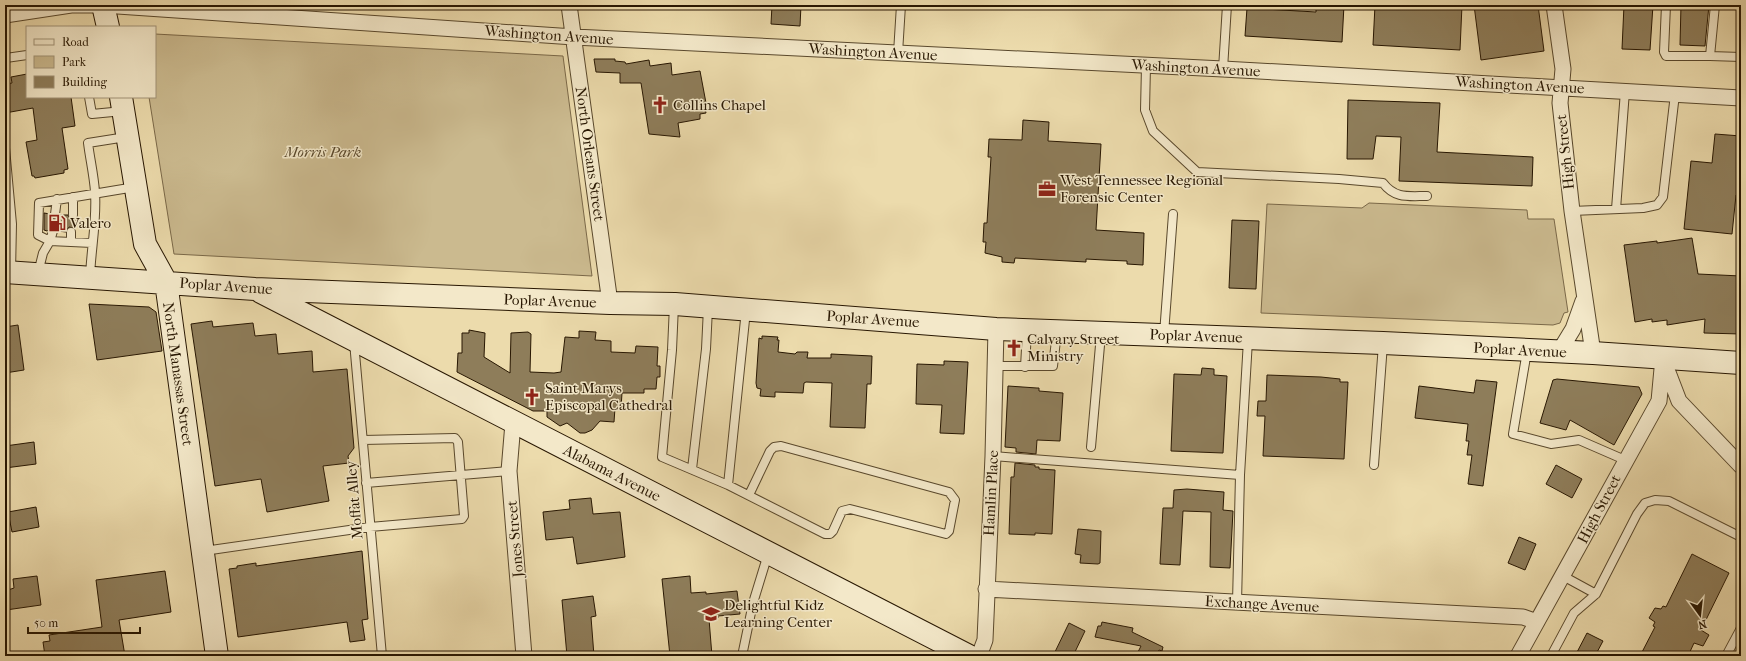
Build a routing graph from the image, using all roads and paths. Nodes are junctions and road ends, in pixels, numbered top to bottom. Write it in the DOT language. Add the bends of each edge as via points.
graph roads {
  1 [pos="103,5"];
  2 [pos="569,5"];
  3 [pos="901,5"];
  4 [pos="1227,5"];
  5 [pos="1554,5"];
  6 [pos="1666,5"];
  7 [pos="1715,5"];
  8 [pos="5,15"];
  9 [pos="108,26"];
  10 [pos="574,37"];
  11 [pos="5,52"];
  12 [pos="898,53"];
  13 [pos="26,55"];
  14 [pos="1710,56"];
  15 [pos="1741,58"];
  16 [pos="1146,66"];
  17 [pos="1223,69"];
  18 [pos="1562,87"];
  19 [pos="1625,91"];
  20 [pos="1675,94"];
  21 [pos="89,98"];
  22 [pos="1741,98"];
  23 [pos="123,104"];
  24 [pos="128,137"];
  25 [pos="5,148"];
  26 [pos="136,186"];
  27 [pos="95,193"];
  28 [pos="1428,196"];
  29 [pos="73,197"];
  30 [pos="57,199"];
  31 [pos="1616,209"];
  32 [pos="1572,211"];
  33 [pos="55,214"];
  34 [pos="1173,214"];
  35 [pos="73,215"];
  36 [pos="8,225"];
  37 [pos="53,231"];
  38 [pos="71,232"];
  39 [pos="50,241"];
  40 [pos="71,242"];
  41 [pos="92,242"];
  42 [pos="8,272"];
  43 [pos="38,273"];
  44 [pos="90,277"];
  45 [pos="166,282"];
  46 [pos="255,289"];
  47 [pos="1584,298"];
  48 [pos="610,303"];
  49 [pos="674,304"];
  50 [pos="708,307"];
  51 [pos="746,310"];
  52 [pos="996,329"];
  53 [pos="1027,330"];
  54 [pos="1057,331"];
  55 [pos="1101,333"];
  56 [pos="1164,335"];
  57 [pos="1248,338"];
  58 [pos="354,341"];
  59 [pos="1383,343"];
  60 [pos="1527,351"];
  61 [pos="1559,352"];
  62 [pos="1593,353"];
  63 [pos="1663,358"];
  64 [pos="1741,363"];
  65 [pos="995,366"];
  66 [pos="1025,366"];
  67 [pos="513,423"];
  68 [pos="363,440"];
  69 [pos="1091,447"];
  70 [pos="993,456"];
  71 [pos="1625,460"];
  72 [pos="1374,465"];
  73 [pos="1741,466"];
  74 [pos="692,469"];
  75 [pos="509,471"];
  76 [pos="1240,475"];
  77 [pos="460,476"];
  78 [pos="366,483"];
  79 [pos="728,485"];
  80 [pos="749,495"];
  81 [pos="370,527"];
  82 [pos="1741,537"];
  83 [pos="202,551"];
  84 [pos="769,553"];
  85 [pos="1563,576"];
  86 [pos="986,589"];
  87 [pos="1596,594"];
  88 [pos="1237,603"];
  89 [pos="1537,622"];
  90 [pos="1741,628"];
  91 [pos="217,656"];
  92 [pos="382,656"];
  93 [pos="524,656"];
  94 [pos="742,656"];
  95 [pos="969,656"];
  96 [pos="979,656"];
  97 [pos="1518,656"];
  98 [pos="1552,656"];
  99 [pos="1726,656"];
  1 -- 8 [label="street, Washington Avenue" via="72,5"];
  1 -- 9 [label="main road"];
  1 -- 10 [label="street, Washington Avenue"];
  2 -- 10 [label="street, North Orleans Street"];
  3 -- 12 [label="lane"];
  4 -- 17 [label="lane"];
  5 -- 18 [label="street, High Street" via="1563,69"];
  6 -- 14 [label="lane" via="1666,56"];
  7 -- 14 [label="lane"];
  10 -- 12 [label="street, Washington Avenue"];
  10 -- 48 [label="street, North Orleans Street"];
  11 -- 13 [label="lane" via="6,58"];
  12 -- 16 [label="street, Washington Avenue"];
  14 -- 15 [label="lane"];
  16 -- 17 [label="street, Washington Avenue"];
  16 -- 28 [label="lane" via="1145,110 1153,131 1197,172 1383,183 1389,191 1400,196"];
  17 -- 18 [label="street, Washington Avenue"];
  18 -- 19 [label="street, Washington Avenue"];
  18 -- 32 [label="street, High Street" via="1560,103"];
  19 -- 20 [label="street, Washington Avenue"];
  19 -- 31 [label="lane"];
  20 -- 22 [label="street, Washington Avenue"];
  20 -- 31 [label="lane" via="1663,197 1657,205"];
  21 -- 23 [label="lane" via="92,114"];
  23 -- 24 [label="main road, North Manassas Street"];
  24 -- 26 [label="main road, North Manassas Street"];
  24 -- 27 [label="lane" via="88,143"];
  25 -- 36 [label="lane"];
  26 -- 27 [label="lane"];
  26 -- 45 [label="main road, North Manassas Street" via="145,244"];
  27 -- 29 [label="lane"];
  27 -- 41 [label="lane" via="95,231"];
  29 -- 30 [label="lane"];
  29 -- 35 [label="lane"];
  30 -- 33 [label="lane"];
  30 -- 39 [label="lane" via="39,203 38,235"];
  31 -- 32 [label="lane"];
  32 -- 47 [label="street, High Street"];
  34 -- 56 [label="lane"];
  36 -- 42 [label="lane"];
  37 -- 39 [label="lane"];
  38 -- 40 [label="lane"];
  39 -- 40 [label="lane"];
  39 -- 43 [label="lane" via="43,253"];
  40 -- 41 [label="lane"];
  41 -- 44 [label="lane"];
  42 -- 43 [label="main road, Poplar Avenue"];
  43 -- 44 [label="main road, Poplar Avenue"];
  44 -- 45 [label="main road, Poplar Avenue"];
  45 -- 46 [label="main road, Poplar Avenue"];
  45 -- 83 [label="main road, North Manassas Street"];
  46 -- 48 [label="main road, Poplar Avenue"];
  46 -- 58 [label="main road, Alabama Avenue"];
  47 -- 61 [label="street, High Street" via="1577,320"];
  47 -- 62 [label="street, High Street"];
  48 -- 49 [label="main road, Poplar Avenue"];
  49 -- 50 [label="main road, Poplar Avenue"];
  49 -- 74 [label="lane" via="662,457"];
  50 -- 51 [label="main road, Poplar Avenue"];
  50 -- 74 [label="lane" via="706,349"];
  51 -- 52 [label="main road, Poplar Avenue"];
  51 -- 79 [label="lane"];
  52 -- 53 [label="main road, Poplar Avenue"];
  52 -- 65 [label="street, Hamlin Place"];
  53 -- 54 [label="main road, Poplar Avenue"];
  53 -- 66 [label="lane"];
  54 -- 55 [label="main road, Poplar Avenue"];
  54 -- 66 [label="lane" via="1053,366"];
  55 -- 56 [label="main road, Poplar Avenue"];
  55 -- 69 [label="lane"];
  56 -- 57 [label="main road, Poplar Avenue"];
  57 -- 59 [label="main road, Poplar Avenue"];
  57 -- 76 [label="lane"];
  58 -- 67 [label="main road, Alabama Avenue"];
  58 -- 68 [label="lane, Moffat Alley"];
  59 -- 60 [label="main road, Poplar Avenue"];
  59 -- 72 [label="lane"];
  60 -- 61 [label="main road, Poplar Avenue"];
  60 -- 71 [label="lane" via="1513,434 1551,444 1579,440"];
  61 -- 62 [label="main road, Poplar Avenue"];
  62 -- 63 [label="main road, Poplar Avenue"];
  63 -- 64 [label="main road, Poplar Avenue"];
  63 -- 71 [label="street, High Street" via="1659,402"];
  63 -- 73 [label="street" via="1679,401"];
  65 -- 66 [label="lane"];
  65 -- 70 [label="street, Hamlin Place"];
  67 -- 75 [label="street, Jones Street"];
  67 -- 84 [label="main road, Alabama Avenue"];
  68 -- 77 [label="lane" via="455,438 458,442"];
  68 -- 78 [label="lane, Moffat Alley"];
  70 -- 76 [label="lane"];
  70 -- 86 [label="street, Hamlin Place"];
  71 -- 85 [label="street, High Street"];
  74 -- 79 [label="lane"];
  75 -- 77 [label="lane"];
  75 -- 93 [label="street, Jones Street"];
  76 -- 88 [label="lane"];
  77 -- 78 [label="lane"];
  77 -- 81 [label="lane" via="464,516 462,519"];
  78 -- 81 [label="lane, Moffat Alley"];
  79 -- 80 [label="lane"];
  80 -- 80 [label="lane" via="830,534 842,511 850,509 946,534 949,531 955,500 949,492 781,446 770,451"];
  81 -- 83 [label="lane"];
  81 -- 92 [label="lane, Moffat Alley"];
  82 -- 87 [label="lane" via="1669,501 1655,500 1645,503"];
  83 -- 91 [label="main road, North Manassas Street"];
  84 -- 94 [label="lane" via="753,603"];
  84 -- 95 [label="main road, Alabama Avenue"];
  85 -- 87 [label="lane"];
  85 -- 89 [label="street, High Street"];
  86 -- 88 [label="street, Exchange Avenue"];
  86 -- 96 [label="street, Hamlin Place" via="986,640"];
  87 -- 98 [label="lane" via="1574,613"];
  88 -- 89 [label="street, Exchange Avenue" via="1523,617"];
  89 -- 97 [label="street, High Street"];
  90 -- 99 [label="lane"];
}
